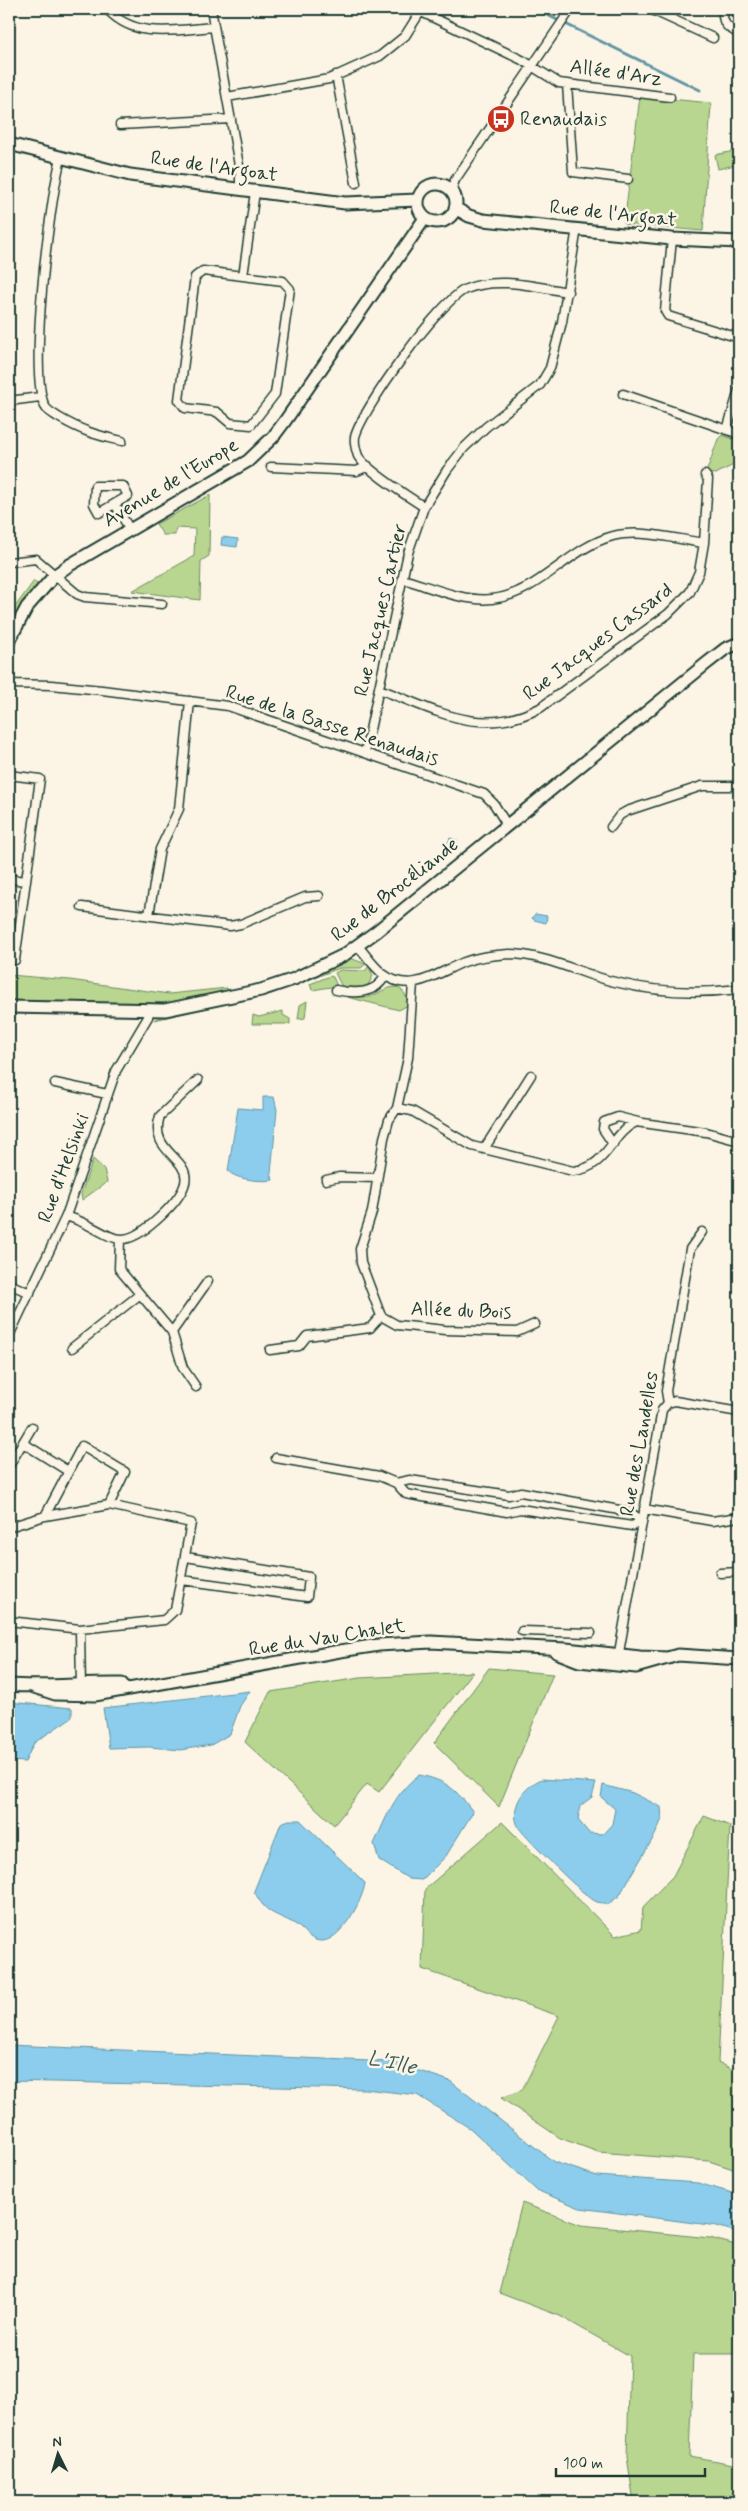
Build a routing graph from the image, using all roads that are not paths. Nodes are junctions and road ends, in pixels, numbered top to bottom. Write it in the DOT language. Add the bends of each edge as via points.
graph roads {
  1 [pos="107,9"];
  2 [pos="210,9"];
  3 [pos="571,9"];
  4 [pos="650,9"];
  5 [pos="723,9"];
  6 [pos="419,10"];
  7 [pos="214,27"];
  8 [pos="739,33"];
  9 [pos="713,38"];
  10 [pos="531,66"];
  11 [pos="336,74"];
  12 [pos="567,84"];
  13 [pos="227,97"];
  14 [pos="670,97"];
  15 [pos="231,119"];
  16 [pos="120,125"];
  17 [pos="9,144"];
  18 [pos="61,159"];
  19 [pos="628,179"];
  20 [pos="356,183"];
  21 [pos="240,190"];
  22 [pos="451,191"];
  23 [pos="255,192"];
  24 [pos="418,200"];
  25 [pos="455,208"];
  26 [pos="425,218"];
  27 [pos="577,228"];
  28 [pos="672,240"];
  29 [pos="739,242"];
  30 [pos="243,276"];
  31 [pos="568,292"];
  32 [pos="739,338"];
  33 [pos="739,390"];
  34 [pos="622,394"];
  35 [pos="40,397"];
  36 [pos="9,401"];
  37 [pos="727,430"];
  38 [pos="739,434"];
  39 [pos="122,441"];
  40 [pos="368,466"];
  41 [pos="272,467"];
  42 [pos="705,475"];
  43 [pos="115,504"];
  44 [pos="424,508"];
  45 [pos="130,530"];
  46 [pos="704,543"];
  47 [pos="9,562"];
  48 [pos="54,576"];
  49 [pos="403,579"];
  50 [pos="162,604"];
  51 [pos="9,641"];
  52 [pos="739,643"];
  53 [pos="9,684"];
  54 [pos="379,689"];
  55 [pos="190,701"];
  56 [pos="365,753"];
  57 [pos="9,775"];
  58 [pos="739,786"];
  59 [pos="507,825"];
  60 [pos="611,828"];
  61 [pos="9,879"];
  62 [pos="26,881"];
  63 [pos="319,896"];
  64 [pos="82,907"];
  65 [pos="149,915"];
  66 [pos="358,946"];
  67 [pos="16,960"];
  68 [pos="385,976"];
  69 [pos="413,983"];
  70 [pos="739,989"];
  71 [pos="336,990"];
  72 [pos="9,1007"];
  73 [pos="150,1011"];
  74 [pos="530,1075"];
  75 [pos="198,1080"];
  76 [pos="55,1083"];
  77 [pos="107,1094"];
  78 [pos="397,1108"];
  79 [pos="638,1122"];
  80 [pos="739,1141"];
  81 [pos="613,1144"];
  82 [pos="484,1149"];
  83 [pos="377,1178"];
  84 [pos="326,1180"];
  85 [pos="66,1216"];
  86 [pos="702,1232"];
  87 [pos="120,1239"];
  88 [pos="208,1281"];
  89 [pos="9,1284"];
  90 [pos="30,1293"];
  91 [pos="139,1295"];
  92 [pos="381,1316"];
  93 [pos="535,1324"];
  94 [pos="172,1332"];
  95 [pos="9,1336"];
  96 [pos="72,1348"];
  97 [pos="270,1350"];
  98 [pos="196,1387"];
  99 [pos="668,1403"];
  100 [pos="739,1412"];
  101 [pos="32,1427"];
  102 [pos="23,1443"];
  103 [pos="276,1458"];
  104 [pos="9,1466"];
  105 [pos="68,1470"];
  106 [pos="396,1483"];
  107 [pos="521,1492"];
  108 [pos="109,1505"];
  109 [pos="520,1509"];
  110 [pos="644,1509"];
  111 [pos="45,1516"];
  112 [pos="739,1517"];
  113 [pos="642,1521"];
  114 [pos="9,1527"];
  115 [pos="186,1557"];
  116 [pos="739,1572"];
  117 [pos="720,1573"];
  118 [pos="182,1580"];
  119 [pos="9,1622"];
  120 [pos="80,1629"];
  121 [pos="522,1631"];
  122 [pos="549,1632"];
  123 [pos="591,1633"];
  124 [pos="550,1649"];
  125 [pos="739,1659"];
  126 [pos="618,1660"];
  127 [pos="9,1685"];
  128 [pos="81,1690"];
  1 -- 7 [label="street" via="125,24 142,31"];
  2 -- 7 [label="street"];
  3 -- 10 [label="street"];
  4 -- 9 [label="street"];
  5 -- 8 [label="street" via="722,20 728,29"];
  6 -- 10 [label="street, Allée d'Arz"];
  6 -- 11 [label="street" via="405,36 380,56"];
  7 -- 13 [label="street"];
  10 -- 12 [label="street, Allée d'Arz" via="559,83"];
  10 -- 22 [label="street" via="455,180"];
  11 -- 13 [label="street" via="329,79"];
  11 -- 20 [label="street"];
  12 -- 14 [label="street, Allée d'Arz"];
  12 -- 19 [label="street" via="574,172"];
  13 -- 15 [label="street"];
  15 -- 16 [label="street"];
  15 -- 21 [label="street"];
  17 -- 18 [label="street, Rue de l'Argoat"];
  18 -- 21 [label="street, Rue de l'Argoat" via="130,175"];
  18 -- 35 [label="street" via="48,225 38,370"];
  21 -- 23 [label="street, Rue de l'Argoat"];
  22 -- 24 [label="street" via="441,184 429,186"];
  22 -- 25 [label="street"];
  23 -- 24 [label="street, Rue de l'Argoat" via="345,203"];
  23 -- 30 [label="street"];
  24 -- 26 [label="street" via="420,213"];
  25 -- 26 [label="street" via="442,221"];
  25 -- 27 [label="street, Rue de l'Argoat" via="483,220"];
  26 -- 45 [label="street, Avenue de l'Europe" via="285,421 264,446 240,466"];
  27 -- 28 [label="street, Rue de l'Argoat"];
  27 -- 31 [label="street, Rue Jacques Cartier"];
  28 -- 29 [label="street, Rue de l'Argoat"];
  28 -- 32 [label="street" via="665,311 668,316"];
  30 -- 30 [label="street" via="203,271 196,277 179,400 185,408 217,412 230,423 251,425 275,394 290,289 284,281"];
  31 -- 40 [label="street" via="493,283 464,290 446,304 382,389 359,427 355,446 358,456"];
  31 -- 44 [label="street, Rue Jacques Cartier" via="556,350 540,385 464,448"];
  33 -- 37 [label="street"];
  34 -- 37 [label="street"];
  35 -- 36 [label="street"];
  35 -- 39 [label="street" via="48,411 77,429"];
  37 -- 38 [label="street"];
  40 -- 41 [label="street" via="357,471"];
  40 -- 44 [label="street"];
  42 -- 46 [label="street, Rue Jacques Cassard" via="708,479 708,503"];
  43 -- 43 [label="street" via="128,496 123,486 95,486 94,504 99,513"];
  43 -- 45 [label="street"];
  44 -- 49 [label="street, Rue Jacques Cartier" via="408,553"];
  45 -- 48 [label="street, Avenue de l'Europe"];
  46 -- 49 [label="street" via="646,535 614,536 584,548 525,589 490,599 462,596"];
  46 -- 54 [label="street, Rue Jacques Cassard" via="696,582 681,602 556,697 523,716 471,723"];
  47 -- 48 [label="street" via="36,560"];
  48 -- 50 [label="street" via="85,597"];
  48 -- 51 [label="street, Avenue de l'Europe" via="27,607"];
  49 -- 54 [label="street, Rue Jacques Cartier"];
  52 -- 59 [label="street, Rue de Brocéliande" via="719,653"];
  53 -- 55 [label="street, Rue de la Basse Renaudais" via="51,685"];
  54 -- 56 [label="street, Rue Jacques Cartier"];
  55 -- 56 [label="street, Rue de la Basse Renaudais" via="228,706"];
  55 -- 65 [label="street" via="179,809 160,849"];
  56 -- 59 [label="street, Rue de la Basse Renaudais" via="484,794"];
  57 -- 62 [label="street" via="40,779"];
  58 -- 60 [label="street" via="702,786 628,811 620,815"];
  59 -- 66 [label="street, Rue de Brocéliande"];
  61 -- 62 [label="street"];
  62 -- 67 [label="street"];
  63 -- 65 [label="street" via="304,897 230,926"];
  64 -- 65 [label="street"];
  66 -- 68 [label="street"];
  66 -- 73 [label="street, Rue de Brocéliande" via="324,966 286,982"];
  68 -- 69 [label="street"];
  68 -- 71 [label="street" via="372,990 356,993"];
  69 -- 70 [label="street" via="466,961 510,954 650,989"];
  69 -- 78 [label="street, Allée du Bois" via="411,1038"];
  72 -- 73 [label="street, Rue de Brocéliande"];
  73 -- 77 [label="street, Rue d'Helsinki" via="120,1063"];
  74 -- 82 [label="street"];
  75 -- 87 [label="street" via="160,1116 157,1124 159,1141 184,1172 183,1193 143,1232 132,1238"];
  76 -- 77 [label="street"];
  77 -- 85 [label="street, Rue d'Helsinki"];
  78 -- 82 [label="street" via="412,1111 463,1142"];
  78 -- 83 [label="street, Allée du Bois" via="389,1120"];
  79 -- 80 [label="street" via="706,1132"];
  79 -- 81 [label="street"];
  79 -- 81 [label="street" via="618,1117 604,1122 603,1129"];
  81 -- 82 [label="street" via="595,1165 574,1171"];
  83 -- 84 [label="street"];
  83 -- 92 [label="street, Allée du Bois" via="360,1255"];
  85 -- 87 [label="street"];
  85 -- 90 [label="street, Rue d'Helsinki"];
  86 -- 99 [label="street, Rue des Landelles" via="690,1249 666,1390"];
  87 -- 91 [label="street" via="119,1269"];
  88 -- 94 [label="street"];
  89 -- 90 [label="street"];
  90 -- 95 [label="street, Rue d'Helsinki"];
  91 -- 94 [label="street"];
  91 -- 96 [label="street"];
  92 -- 93 [label="street, Allée du Bois" via="396,1324 445,1330 517,1332"];
  92 -- 97 [label="street" via="370,1328 307,1336 299,1346"];
  94 -- 98 [label="street" via="183,1368"];
  99 -- 100 [label="street" via="675,1401"];
  99 -- 110 [label="street, Rue des Landelles" via="662,1410"];
  101 -- 102 [label="street"];
  102 -- 104 [label="street"];
  102 -- 105 [label="street"];
  103 -- 106 [label="street" via="379,1476"];
  105 -- 108 [label="street" via="82,1446 125,1472"];
  105 -- 111 [label="street"];
  106 -- 107 [label="street" via="410,1480 509,1495"];
  106 -- 109 [label="street" via="406,1494 507,1512"];
  107 -- 109 [label="street"];
  107 -- 113 [label="street" via="630,1512"];
  108 -- 111 [label="street"];
  108 -- 115 [label="street" via="191,1523"];
  109 -- 113 [label="street" via="632,1526"];
  110 -- 112 [label="street" via="712,1521"];
  110 -- 113 [label="street, Rue des Landelles"];
  111 -- 114 [label="street"];
  113 -- 126 [label="street, Rue des Landelles"];
  115 -- 118 [label="street"];
  115 -- 118 [label="street" via="309,1577 307,1598"];
  116 -- 117 [label="street"];
  118 -- 120 [label="street" via="175,1610 164,1620"];
  119 -- 120 [label="street"];
  120 -- 128 [label="street"];
  121 -- 122 [label="street"];
  122 -- 123 [label="street"];
  122 -- 124 [label="street"];
  124 -- 126 [label="street, Rue du Vau Chalet" via="579,1661"];
  124 -- 128 [label="street, Rue du Vau Chalet" via="431,1642 379,1645 95,1695"];
  125 -- 126 [label="street, Rue du Vau Chalet" via="691,1656 636,1666"];
  127 -- 128 [label="street, Rue du Vau Chalet" via="34,1687 55,1694"];
}
